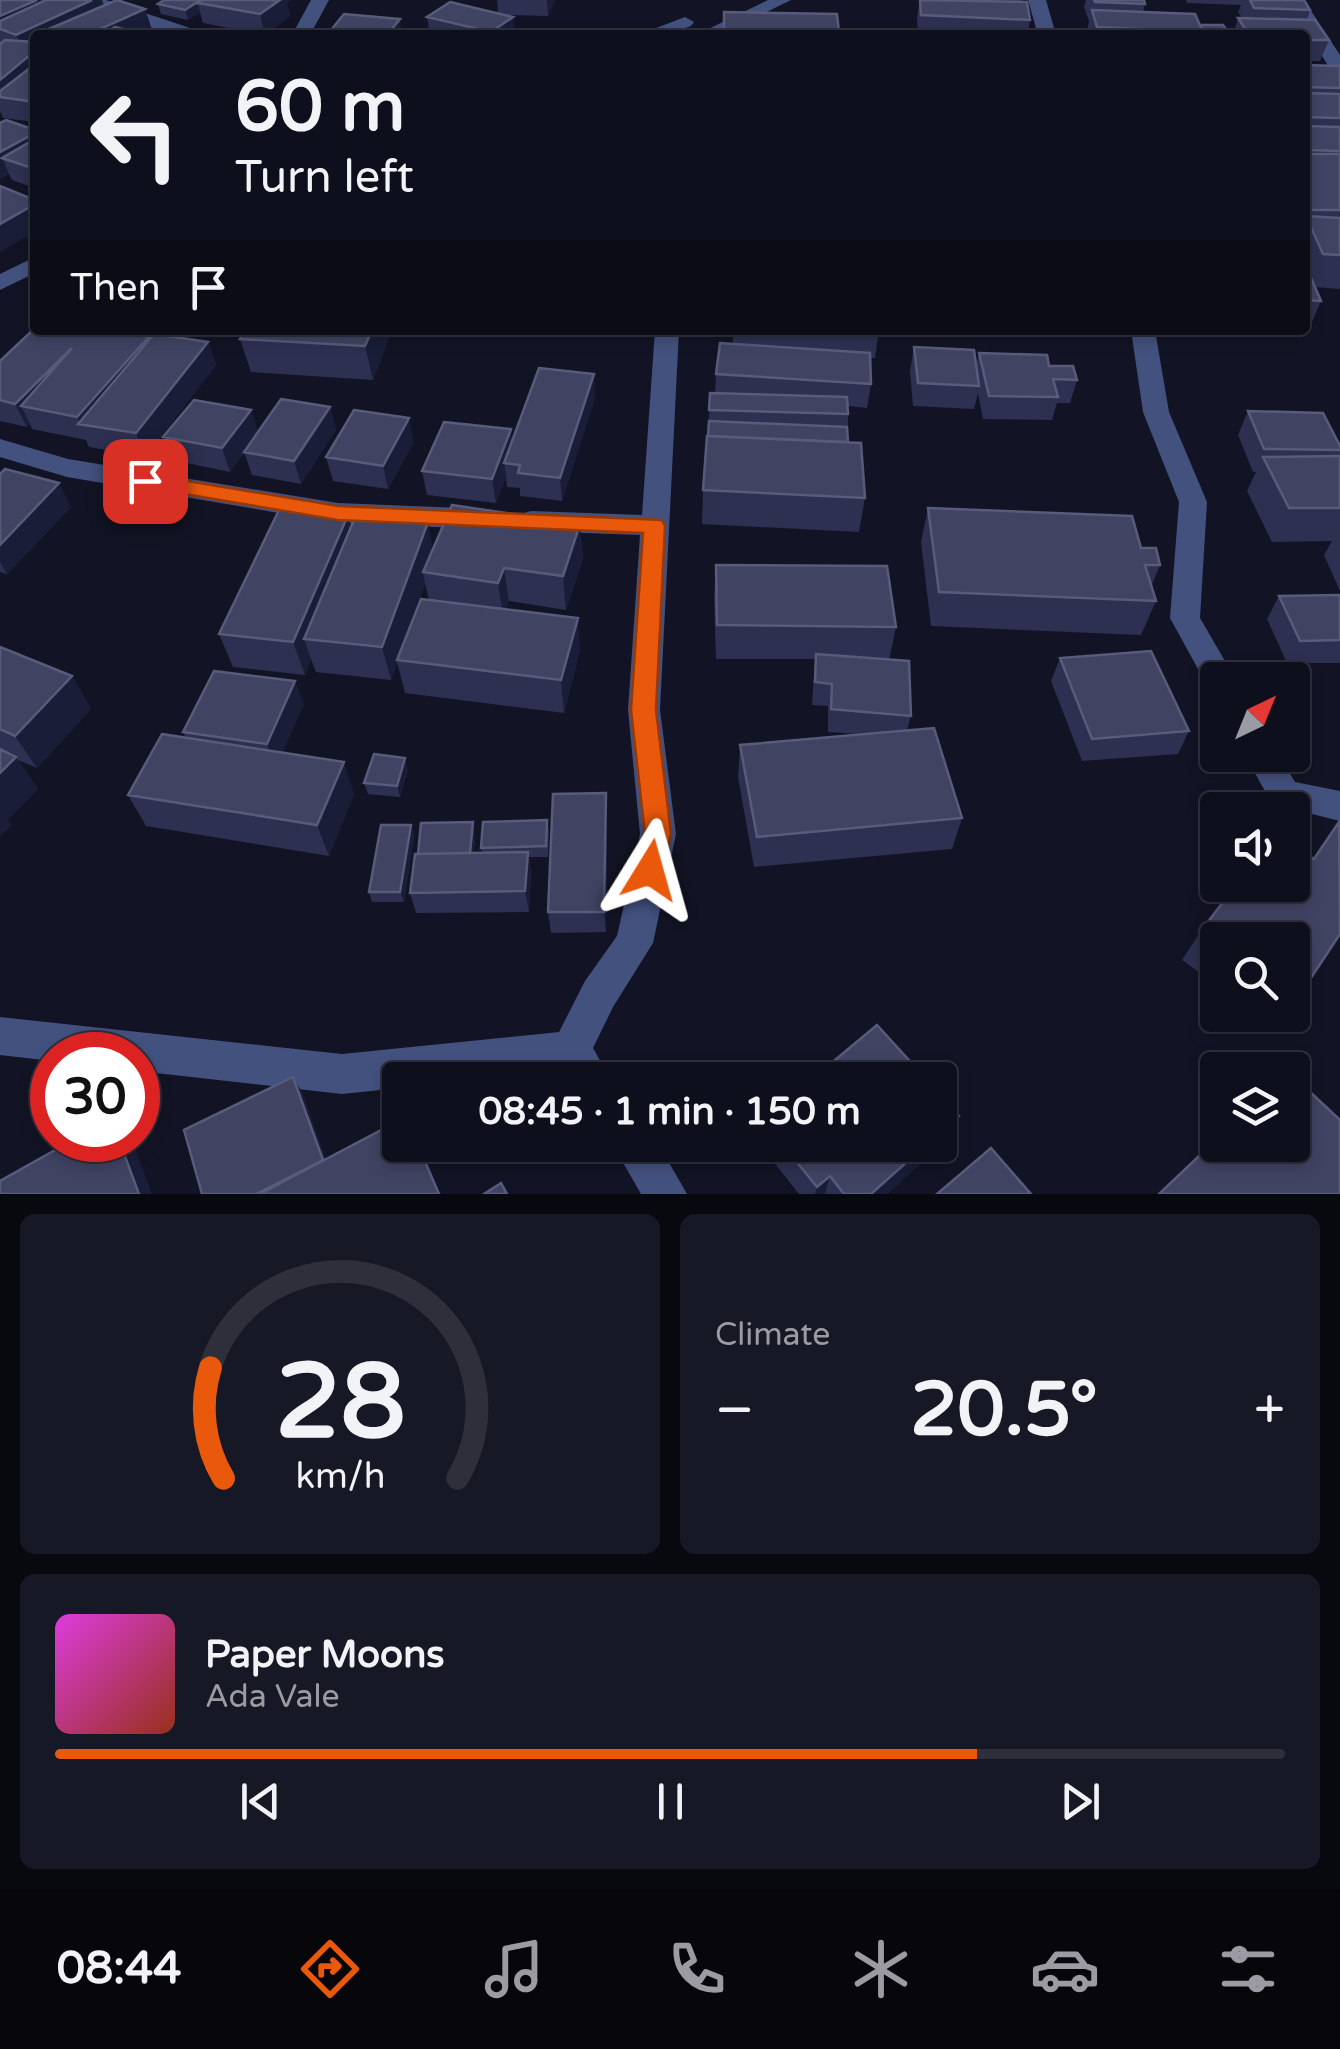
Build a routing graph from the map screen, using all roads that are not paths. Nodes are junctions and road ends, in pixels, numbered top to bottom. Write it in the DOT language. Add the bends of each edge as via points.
graph roads {
  1 [pos="92,0"];
  2 [pos="320,0"];
  3 [pos="690,0"];
  4 [pos="782,0"];
  5 [pos="1037,0"];
  6 [pos="1295,0"];
  7 [pos="685,28"];
  8 [pos="181,30"];
  9 [pos="304,30"];
  10 [pos="716,30"];
  11 [pos="1046,30"];
  12 [pos="1340,69"];
  13 [pos="30,267"];
  14 [pos="0,283"];
  15 [pos="666,335"];
  16 [pos="1144,335"];
  17 [pos="0,448"];
  18 [pos="654,526"];
  19 [pos="1210,662"];
  20 [pos="1272,772"];
  21 [pos="1340,806"];
  22 [pos="0,1036"];
  23 [pos="582,1062"];
  24 [pos="382,1072"];
  25 [pos="645,1162"];
  26 [pos="666,1194"];
  1 -- 8 [label="street"];
  2 -- 9 [label="street"];
  3 -- 7 [label="street"];
  4 -- 10 [label="street"];
  5 -- 11 [label="street"];
  6 -- 12 [label="street"];
  13 -- 14 [label="street"];
  15 -- 18 [label="street"];
  16 -- 19 [label="street" via="1156,412 1193,502 1184,618"];
  17 -- 18 [label="street" via="67,468 338,513"];
  18 -- 23 [label="street" via="644,710 658,834 634,943 599,994"];
  20 -- 21 [label="street" via="1284,794"];
  22 -- 24 [label="street" via="342,1074"];
  25 -- 26 [label="street"];
}
